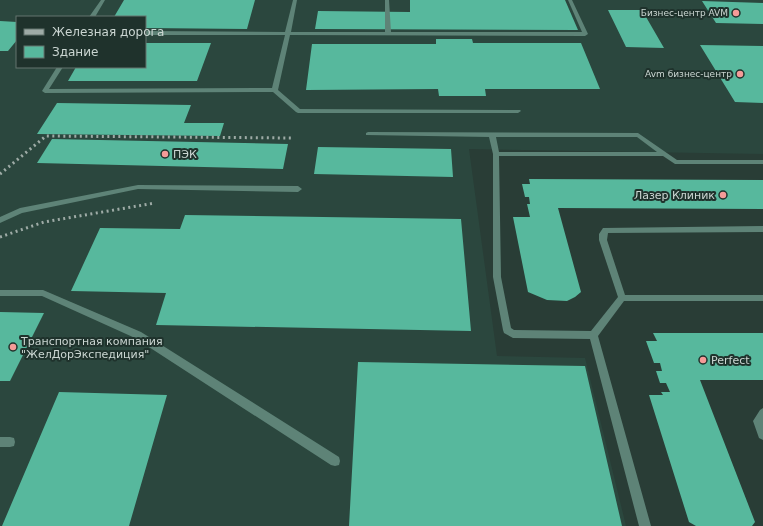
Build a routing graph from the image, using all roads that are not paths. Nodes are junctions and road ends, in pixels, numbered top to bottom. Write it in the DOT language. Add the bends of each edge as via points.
graph roads {
  1 [pos="103,0"];
  2 [pos="295,0"];
  3 [pos="387,0"];
  4 [pos="570,0"];
  5 [pos="93,16"];
  6 [pos="146,33"];
  7 [pos="287,33"];
  8 [pos="388,33"];
  9 [pos="59,68"];
  10 [pos="275,90"];
  11 [pos="518,111"];
  12 [pos="368,134"];
  13 [pos="492,134"];
  14 [pos="496,154"];
  15 [pos="665,154"];
  16 [pos="763,162"];
  17 [pos="298,189"];
  18 [pos="0,220"];
  19 [pos="763,229"];
  20 [pos="0,293"];
  21 [pos="622,298"];
  22 [pos="763,298"];
  23 [pos="593,334"];
  24 [pos="763,413"];
  25 [pos="763,435"];
  26 [pos="335,461"];
  27 [pos="645,526"];
  1 -- 5 [label="lane"];
  2 -- 7 [label="lane"];
  3 -- 8 [label="lane"];
  4 -- 8 [label="lane" via="585,34"];
  6 -- 7 [label="lane"];
  7 -- 8 [label="lane"];
  7 -- 10 [label="lane"];
  9 -- 10 [label="lane" via="45,91"];
  10 -- 11 [label="lane" via="298,111"];
  12 -- 13 [label="lane"];
  13 -- 14 [label="lane"];
  13 -- 15 [label="lane" via="638,135"];
  14 -- 15 [label="lane"];
  14 -- 23 [label="lane" via="498,277 507,330 513,334"];
  15 -- 16 [label="lane" via="675,162"];
  17 -- 18 [label="lane" via="138,187 20,211"];
  19 -- 21 [label="lane" via="606,230 603,240"];
  20 -- 26 [label="lane" via="43,293 138,334"];
  21 -- 22 [label="lane"];
  21 -- 23 [label="lane"];
  23 -- 27 [label="lane"];
  24 -- 25 [label="lane" via="758,421"];
}
